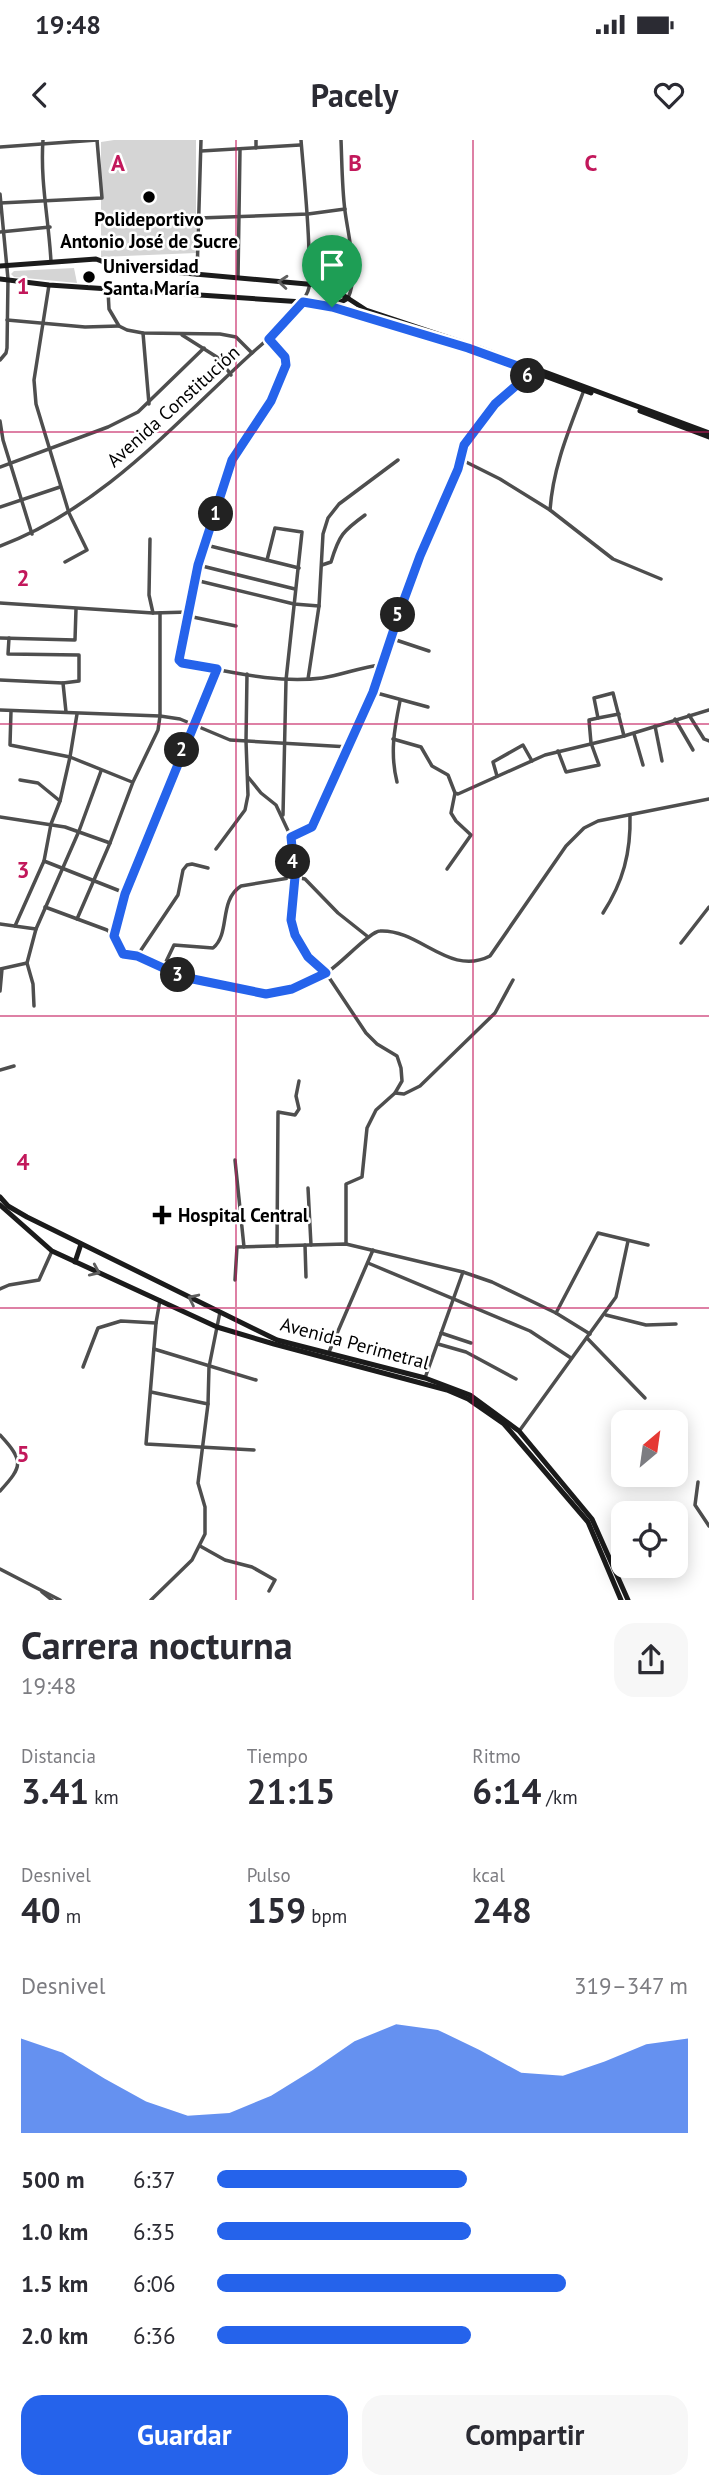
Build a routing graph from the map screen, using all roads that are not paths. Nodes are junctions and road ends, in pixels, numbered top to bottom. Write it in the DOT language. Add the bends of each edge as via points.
graph roads {
  1 [pos="97,140"];
  2 [pos="201,140"];
  3 [pos="256,140"];
  4 [pos="341,140"];
  5 [pos="43,142"];
  6 [pos="301,143"];
  7 [pos="0,147"];
  8 [pos="256,148"];
  9 [pos="240,150"];
  10 [pos="201,151"];
  11 [pos="0,194"];
  12 [pos="44,202"];
  13 [pos="0,203"];
  14 [pos="345,209"];
  15 [pos="308,214"];
  16 [pos="241,217"];
  17 [pos="199,218"];
  18 [pos="50,227"];
  19 [pos="2,231"];
  20 [pos="51,262"];
  21 [pos="3,266"];
  22 [pos="197,275"];
  23 [pos="238,278"];
  24 [pos="0,279"];
  25 [pos="8,279"];
  26 [pos="351,282"];
  27 [pos="310,284"];
  28 [pos="49,285"];
  29 [pos="331,287"];
  30 [pos="108,288"];
  31 [pos="339,292"];
  32 [pos="348,298"];
  33 [pos="303,302"];
  34 [pos="341,304"];
  35 [pos="332,307"];
  36 [pos="7,320"];
  37 [pos="43,324"];
  38 [pos="119,326"];
  39 [pos="143,333"];
  40 [pos="180,334"];
  41 [pos="269,339"];
  42 [pos="204,348"];
  43 [pos="252,353"];
  44 [pos="0,360"];
  45 [pos="537,373"];
  46 [pos="231,375"];
  47 [pos="584,390"];
  48 [pos="149,404"];
  49 [pos="0,421"];
  50 [pos="709,435"];
  51 [pos="1,439"];
  52 [pos="48,450"];
  53 [pos="460,459"];
  54 [pos="398,460"];
  55 [pos="11,463"];
  56 [pos="0,467"];
  57 [pos="60,486"];
  58 [pos="23,499"];
  59 [pos="0,507"];
  60 [pos="550,510"];
  61 [pos="69,513"];
  62 [pos="365,515"];
  63 [pos="32,534"];
  64 [pos="150,539"];
  65 [pos="206,545"];
  66 [pos="0,547"];
  67 [pos="267,560"];
  68 [pos="65,562"];
  69 [pos="198,565"];
  70 [pos="322,565"];
  71 [pos="300,569"];
  72 [pos="661,579"];
  73 [pos="195,580"];
  74 [pos="296,589"];
  75 [pos="0,603"];
  76 [pos="294,604"];
  77 [pos="319,606"];
  78 [pos="76,608"];
  79 [pos="153,613"];
  80 [pos="160,613"];
  81 [pos="189,614"];
  82 [pos="236,626"];
  83 [pos="0,638"];
  84 [pos="9,638"];
  85 [pos="390,638"];
  86 [pos="429,650"];
  87 [pos="381,665"];
  88 [pos="217,669"];
  89 [pos="247,674"];
  90 [pos="308,679"];
  91 [pos="0,680"];
  92 [pos="286,680"];
  93 [pos="63,683"];
  94 [pos="373,692"];
  95 [pos="400,701"];
  96 [pos="428,707"];
  97 [pos="0,710"];
  98 [pos="709,710"];
  99 [pos="11,711"];
  100 [pos="66,713"];
  101 [pos="77,713"];
  102 [pos="619,714"];
  103 [pos="689,715"];
  104 [pos="160,716"];
  105 [pos="598,718"];
  106 [pos="675,719"];
  107 [pos="193,724"];
  108 [pos="655,726"];
  109 [pos="633,733"];
  110 [pos="624,736"];
  111 [pos="393,739"];
  112 [pos="246,741"];
  113 [pos="709,741"];
  114 [pos="284,742"];
  115 [pos="591,743"];
  116 [pos="349,747"];
  117 [pos="693,750"];
  118 [pos="558,751"];
  119 [pos="69,757"];
  120 [pos="532,761"];
  121 [pos="662,761"];
  122 [pos="643,765"];
  123 [pos="101,771"];
  124 [pos="496,776"];
  125 [pos="248,777"];
  126 [pos="20,780"];
  127 [pos="133,782"];
  128 [pos="397,782"];
  129 [pos="455,793"];
  130 [pos="709,799"];
  131 [pos="60,801"];
  132 [pos="630,816"];
  133 [pos="0,817"];
  134 [pos="283,817"];
  135 [pos="51,824"];
  136 [pos="79,831"];
  137 [pos="291,837"];
  138 [pos="110,844"];
  139 [pos="216,849"];
  140 [pos="44,861"];
  141 [pos="208,868"];
  142 [pos="63,869"];
  143 [pos="447,869"];
  144 [pos="295,877"];
  145 [pos="93,881"];
  146 [pos="125,894"];
  147 [pos="45,907"];
  148 [pos="709,907"];
  149 [pos="603,913"];
  150 [pos="77,919"];
  151 [pos="0,923"];
  152 [pos="15,926"];
  153 [pos="36,929"];
  154 [pos="114,936"];
  155 [pos="367,936"];
  156 [pos="681,943"];
  157 [pos="137,956"];
  158 [pos="27,963"];
  159 [pos="163,968"];
  160 [pos="1,969"];
  161 [pos="326,973"];
  162 [pos="513,980"];
  163 [pos="0,992"];
  164 [pos="34,1006"];
  165 [pos="14,1066"];
  166 [pos="0,1070"];
  167 [pos="299,1081"];
  168 [pos="395,1093"];
  169 [pos="235,1160"];
  170 [pos="308,1188"];
  171 [pos="0,1197"];
  172 [pos="0,1205"];
  173 [pos="628,1241"];
  174 [pos="82,1244"];
  175 [pos="346,1244"];
  176 [pos="305,1245"];
  177 [pos="311,1245"];
  178 [pos="648,1245"];
  179 [pos="277,1246"];
  180 [pos="244,1247"];
  181 [pos="373,1250"];
  182 [pos="52,1251"];
  183 [pos="75,1262"];
  184 [pos="368,1263"];
  185 [pos="463,1272"];
  186 [pos="306,1277"];
  187 [pos="234,1280"];
  188 [pos="0,1289"];
  189 [pos="160,1300"];
  190 [pos="454,1300"];
  191 [pos="220,1312"];
  192 [pos="556,1313"];
  193 [pos="605,1315"];
  194 [pos="156,1323"];
  195 [pos="676,1324"];
  196 [pos="217,1326"];
  197 [pos="441,1334"];
  198 [pos="589,1336"];
  199 [pos="471,1343"];
  200 [pos="438,1344"];
  201 [pos="154,1349"];
  202 [pos="327,1355"];
  203 [pos="571,1358"];
  204 [pos="83,1367"];
  205 [pos="209,1367"];
  206 [pos="516,1379"];
  207 [pos="257,1380"];
  208 [pos="424,1381"];
  209 [pos="151,1392"];
  210 [pos="645,1398"];
  211 [pos="208,1405"];
  212 [pos="517,1433"];
  213 [pos="0,1436"];
  214 [pos="203,1448"];
  215 [pos="254,1450"];
  216 [pos="698,1482"];
  217 [pos="0,1491"];
  218 [pos="709,1526"];
  219 [pos="200,1546"];
  220 [pos="0,1569"];
  221 [pos="269,1591"];
  222 [pos="50,1598"];
  223 [pos="60,1600"];
  224 [pos="151,1600"];
  225 [pos="621,1600"];
  226 [pos="628,1600"];
  1 -- 5 [label="street"];
  1 -- 12 [label="street" via="102,198"];
  2 -- 10 [label="street"];
  3 -- 8 [label="street"];
  4 -- 14 [label="street"];
  5 -- 7 [label="street"];
  5 -- 12 [label="street"];
  6 -- 8 [label="street"];
  6 -- 15 [label="street"];
  8 -- 9 [label="street"];
  9 -- 10 [label="street"];
  9 -- 16 [label="street"];
  10 -- 17 [label="street"];
  11 -- 13 [label="street"];
  12 -- 13 [label="street"];
  12 -- 18 [label="street"];
  13 -- 19 [label="street"];
  14 -- 15 [label="street"];
  14 -- 26 [label="street"];
  15 -- 16 [label="street"];
  15 -- 27 [label="street"];
  16 -- 17 [label="street"];
  16 -- 23 [label="street"];
  17 -- 22 [label="street"];
  18 -- 19 [label="street"];
  18 -- 20 [label="street"];
  19 -- 21 [label="street"];
  20 -- 21 [label="main road"];
  20 -- 22 [label="main road" via="96,260 117,267"];
  21 -- 25 [label="street"];
  22 -- 23 [label="main road"];
  27 -- 23 [label="main road, one-way"];
  24 -- 25 [label="main road"];
  25 -- 28 [label="main road"];
  25 -- 36 [label="street"];
  26 -- 29 [label="street"];
  26 -- 32 [label="street"];
  27 -- 29 [label="main road"];
  27 -- 33 [label="street, Avenida Constitución"];
  28 -- 30 [label="main road"];
  28 -- 37 [label="street"];
  29 -- 31 [label="main road"];
  30 -- 33 [label="main road"];
  30 -- 38 [label="street" via="109,309"];
  31 -- 32 [label="main road"];
  31 -- 34 [label="main road"];
  32 -- 34 [label="main road"];
  32 -- 50 [label="main road" via="366,310 492,352"];
  33 -- 35 [label="main road"];
  33 -- 41 [label="street, Avenida Constitución"];
  34 -- 35 [label="main road"];
  35 -- 45 [label="main road"];
  36 -- 37 [label="street"];
  36 -- 44 [label="street" via="6,354"];
  37 -- 38 [label="street"];
  37 -- 52 [label="street" via="34,388"];
  38 -- 39 [label="street"];
  39 -- 40 [label="street"];
  39 -- 48 [label="street"];
  40 -- 42 [label="street"];
  40 -- 43 [label="street" via="236,337"];
  41 -- 43 [label="street, Avenida Constitución"];
  41 -- 65 [label="street" via="285,357 286,365 271,401 234,456"];
  42 -- 46 [label="street" via="220,359"];
  42 -- 48 [label="street"];
  43 -- 46 [label="street, Avenida Constitución"];
  45 -- 47 [label="main road"];
  45 -- 53 [label="street" via="527,376 495,404 469,437"];
  46 -- 61 [label="street, Avenida Constitución" via="141,458"];
  47 -- 50 [label="main road"];
  47 -- 60 [label="street" via="559,456"];
  48 -- 52 [label="street" via="108,428"];
  49 -- 51 [label="street"];
  51 -- 55 [label="street"];
  52 -- 55 [label="street"];
  52 -- 57 [label="street"];
  53 -- 60 [label="street"];
  53 -- 85 [label="street"];
  54 -- 70 [label="street" via="339,504 328,518"];
  55 -- 56 [label="street"];
  55 -- 58 [label="street"];
  57 -- 58 [label="street"];
  57 -- 61 [label="street"];
  58 -- 59 [label="street"];
  58 -- 63 [label="street"];
  60 -- 72 [label="street" via="613,559"];
  61 -- 63 [label="street, Avenida Constitución"];
  61 -- 68 [label="street" via="87,550"];
  62 -- 70 [label="street" via="345,529 331,562"];
  63 -- 66 [label="street, Avenida Constitución"];
  64 -- 79 [label="street"];
  65 -- 67 [label="street"];
  65 -- 69 [label="street"];
  67 -- 71 [label="street"];
  67 -- 71 [label="street" via="275,528 302,532"];
  69 -- 73 [label="street"];
  69 -- 74 [label="street"];
  70 -- 77 [label="street"];
  71 -- 74 [label="street"];
  73 -- 76 [label="street"];
  73 -- 81 [label="street"];
  74 -- 76 [label="street"];
  75 -- 78 [label="street"];
  76 -- 77 [label="street"];
  76 -- 92 [label="street"];
  77 -- 90 [label="street"];
  78 -- 79 [label="street"];
  78 -- 84 [label="street" via="75,640"];
  79 -- 80 [label="street"];
  80 -- 81 [label="street"];
  80 -- 104 [label="street"];
  81 -- 82 [label="street"];
  81 -- 88 [label="street" via="179,660"];
  83 -- 84 [label="street"];
  84 -- 93 [label="street" via="8,653 79,655 79,681"];
  85 -- 86 [label="street"];
  85 -- 87 [label="street"];
  87 -- 90 [label="street"];
  87 -- 94 [label="street"];
  88 -- 89 [label="street"];
  88 -- 107 [label="street"];
  89 -- 92 [label="street"];
  89 -- 112 [label="street"];
  90 -- 92 [label="street"];
  91 -- 93 [label="street"];
  92 -- 114 [label="street"];
  93 -- 100 [label="street"];
  94 -- 95 [label="street"];
  94 -- 116 [label="street"];
  95 -- 96 [label="street"];
  95 -- 111 [label="street"];
  97 -- 99 [label="street"];
  98 -- 103 [label="street"];
  99 -- 100 [label="street"];
  99 -- 119 [label="street" via="10,745"];
  100 -- 101 [label="street"];
  101 -- 104 [label="street"];
  101 -- 119 [label="street"];
  102 -- 105 [label="street"];
  102 -- 105 [label="street" via="613,693 594,698"];
  102 -- 110 [label="street"];
  103 -- 106 [label="street"];
  103 -- 113 [label="street"];
  104 -- 107 [label="street"];
  104 -- 127 [label="street"];
  105 -- 115 [label="street" via="589,720"];
  106 -- 108 [label="street"];
  106 -- 117 [label="street"];
  107 -- 112 [label="street" via="230,740"];
  107 -- 146 [label="street"];
  108 -- 109 [label="street"];
  108 -- 121 [label="street"];
  109 -- 110 [label="street"];
  109 -- 122 [label="street"];
  110 -- 115 [label="street"];
  111 -- 128 [label="street"];
  111 -- 129 [label="street" via="421,747 432,766 447,775"];
  112 -- 114 [label="street"];
  112 -- 125 [label="street"];
  114 -- 116 [label="street"];
  114 -- 134 [label="street"];
  115 -- 118 [label="street"];
  115 -- 118 [label="street" via="599,765 566,772"];
  116 -- 137 [label="street" via="312,827"];
  118 -- 120 [label="street"];
  119 -- 123 [label="street"];
  119 -- 131 [label="street"];
  120 -- 124 [label="street"];
  120 -- 124 [label="street" via="523,745 493,762"];
  123 -- 127 [label="street"];
  123 -- 136 [label="street"];
  124 -- 129 [label="street" via="464,794"];
  125 -- 134 [label="street"];
  125 -- 139 [label="street" via="244,810"];
  126 -- 131 [label="street" via="38,783"];
  127 -- 138 [label="street"];
  129 -- 143 [label="street" via="451,813 471,835"];
  130 -- 132 [label="street"];
  131 -- 135 [label="street"];
  132 -- 149 [label="street" via="631,844 618,890"];
  132 -- 155 [label="street" via="598,821 575,835 490,956 479,962 453,960 396,931"];
  133 -- 135 [label="street"];
  134 -- 137 [label="street"];
  135 -- 136 [label="street"];
  135 -- 140 [label="street"];
  136 -- 138 [label="street"];
  136 -- 142 [label="street"];
  137 -- 144 [label="street"];
  138 -- 145 [label="street"];
  140 -- 142 [label="street"];
  140 -- 152 [label="street"];
  141 -- 157 [label="street" via="187,865 178,895"];
  142 -- 145 [label="street"];
  142 -- 147 [label="street"];
  144 -- 155 [label="street" via="305,879"];
  144 -- 159 [label="street" via="241,886 234,891 217,946 174,945"];
  144 -- 161 [label="street" via="291,920 295,935 308,957"];
  145 -- 146 [label="street"];
  145 -- 150 [label="street"];
  146 -- 154 [label="street"];
  147 -- 150 [label="street"];
  147 -- 153 [label="street"];
  148 -- 156 [label="street"];
  150 -- 154 [label="street"];
  151 -- 152 [label="street"];
  152 -- 153 [label="street"];
  153 -- 158 [label="street"];
  154 -- 157 [label="street" via="123,954"];
  155 -- 161 [label="street"];
  157 -- 159 [label="street"];
  158 -- 160 [label="street"];
  158 -- 164 [label="street"];
  159 -- 161 [label="street" via="183,977 266,994 292,989"];
  160 -- 163 [label="street"];
  161 -- 168 [label="street" via="366,1032 397,1056 402,1081"];
  162 -- 168 [label="street" via="495,1013 420,1086"];
  165 -- 166 [label="street"];
  167 -- 179 [label="street" via="295,1115 278,1112"];
  168 -- 175 [label="street" via="376,1110 367,1128 362,1177 346,1184"];
  169 -- 180 [label="street"];
  170 -- 177 [label="street"];
  171 -- 174 [label="main road, Avenida Perimetral" via="18,1212"];
  172 -- 182 [label="main road, Avenida Perimetral"];
  173 -- 178 [label="street"];
  173 -- 192 [label="street" via="598,1234"];
  173 -- 193 [label="street" via="616,1297"];
  174 -- 183 [label="main road"];
  191 -- 174 [label="main road, Avenida Perimetral, one-way"];
  175 -- 177 [label="street"];
  175 -- 181 [label="street"];
  176 -- 177 [label="street"];
  176 -- 179 [label="street"];
  176 -- 186 [label="street"];
  179 -- 180 [label="street"];
  180 -- 187 [label="street" via="237,1247"];
  181 -- 184 [label="street"];
  181 -- 185 [label="street"];
  182 -- 183 [label="main road, Avenida Perimetral"];
  182 -- 188 [label="street" via="39,1280"];
  183 -- 189 [label="main road, Avenida Perimetral, one-way"];
  184 -- 190 [label="street"];
  184 -- 202 [label="street"];
  185 -- 190 [label="street"];
  185 -- 192 [label="street"];
  189 -- 194 [label="street"];
  189 -- 196 [label="main road, Avenida Perimetral"];
  190 -- 197 [label="street"];
  190 -- 203 [label="street" via="530,1331"];
  191 -- 196 [label="street"];
  191 -- 202 [label="main road, Avenida Perimetral" via="277,1340"];
  192 -- 198 [label="street"];
  193 -- 195 [label="street" via="646,1325"];
  193 -- 198 [label="street"];
  194 -- 201 [label="street"];
  194 -- 204 [label="street" via="121,1321 98,1328"];
  196 -- 202 [label="main road, Avenida Perimetral"];
  196 -- 205 [label="street"];
  197 -- 199 [label="street"];
  197 -- 200 [label="street"];
  198 -- 203 [label="street"];
  198 -- 210 [label="street"];
  200 -- 206 [label="street" via="466,1352"];
  200 -- 208 [label="street"];
  201 -- 205 [label="street"];
  201 -- 209 [label="street"];
  202 -- 208 [label="main road, Avenida Perimetral"];
  203 -- 212 [label="street"];
  205 -- 207 [label="street"];
  205 -- 211 [label="street"];
  208 -- 212 [label="main road, Avenida Perimetral" via="470,1395"];
  209 -- 211 [label="street"];
  209 -- 214 [label="street" via="146,1444"];
  211 -- 214 [label="street"];
  212 -- 225 [label="main road, Avenida Perimetral" via="588,1522"];
  212 -- 226 [label="main road, Avenida Perimetral" via="593,1519"];
  213 -- 217 [label="street" via="15,1453 18,1466"];
  214 -- 215 [label="street"];
  214 -- 219 [label="street" via="198,1483 206,1521"];
  216 -- 218 [label="street" via="695,1505"];
  219 -- 221 [label="street" via="275,1580"];
  219 -- 224 [label="street"];
  220 -- 222 [label="street"];
  222 -- 223 [label="street"];
}
